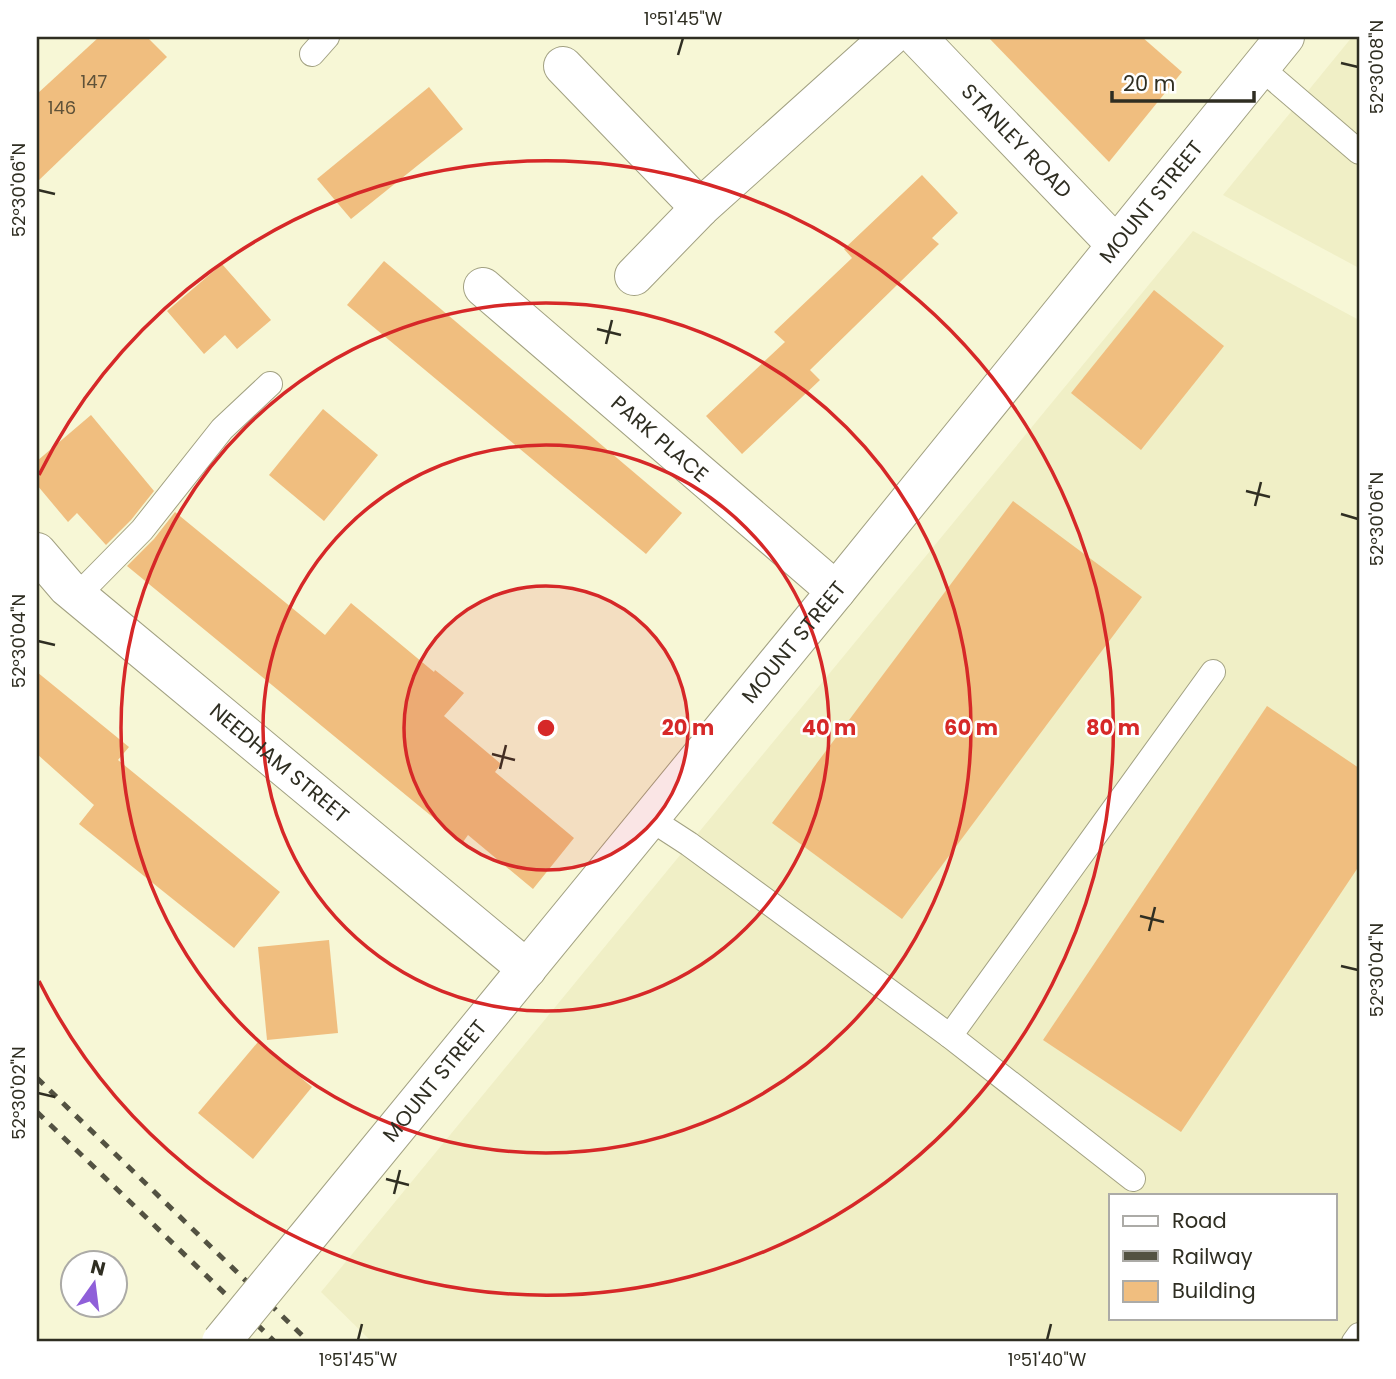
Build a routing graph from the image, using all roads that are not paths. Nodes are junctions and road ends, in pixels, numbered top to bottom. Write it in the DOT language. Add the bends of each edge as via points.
graph roads {
  1 [pos="890,37"];
  2 [pos="917,37"];
  3 [pos="1285,37"];
  4 [pos="563,66"];
  5 [pos="1260,67"];
  6 [pos="1359,152"];
  7 [pos="700,208"];
  8 [pos="1116,245"];
  9 [pos="634,276"];
  10 [pos="483,287"];
  11 [pos="270,384"];
  12 [pos="37,552"];
  13 [pos="836,592"];
  14 [pos="78,595"];
  15 [pos="1213,672"];
  16 [pos="649,818"];
  17 [pos="527,970"];
  18 [pos="950,1036"];
  19 [pos="1133,1179"];
  20 [pos="1359,1335"];
  21 [pos="221,1342"];
  22 [pos="1354,1342"];
  1 -- 7 [label="street"];
  2 -- 8 [label="street, STANLEY ROAD"];
  3 -- 5 [label="street, MOUNT STREET"];
  4 -- 7 [label="street"];
  5 -- 6 [label="lane"];
  5 -- 8 [label="street, MOUNT STREET"];
  7 -- 9 [label="street"];
  8 -- 13 [label="street, MOUNT STREET"];
  10 -- 13 [label="street, PARK PLACE"];
  11 -- 14 [label="lane" via="222,429 142,530"];
  12 -- 14 [label="street, NEEDHAM STREET"];
  13 -- 16 [label="street, MOUNT STREET"];
  14 -- 17 [label="street, NEEDHAM STREET"];
  15 -- 18 [label="lane"];
  16 -- 17 [label="street, MOUNT STREET"];
  16 -- 18 [label="lane"];
  17 -- 21 [label="street, MOUNT STREET, bridge"];
  18 -- 19 [label="lane"];
  20 -- 22 [label="lane"];
}
